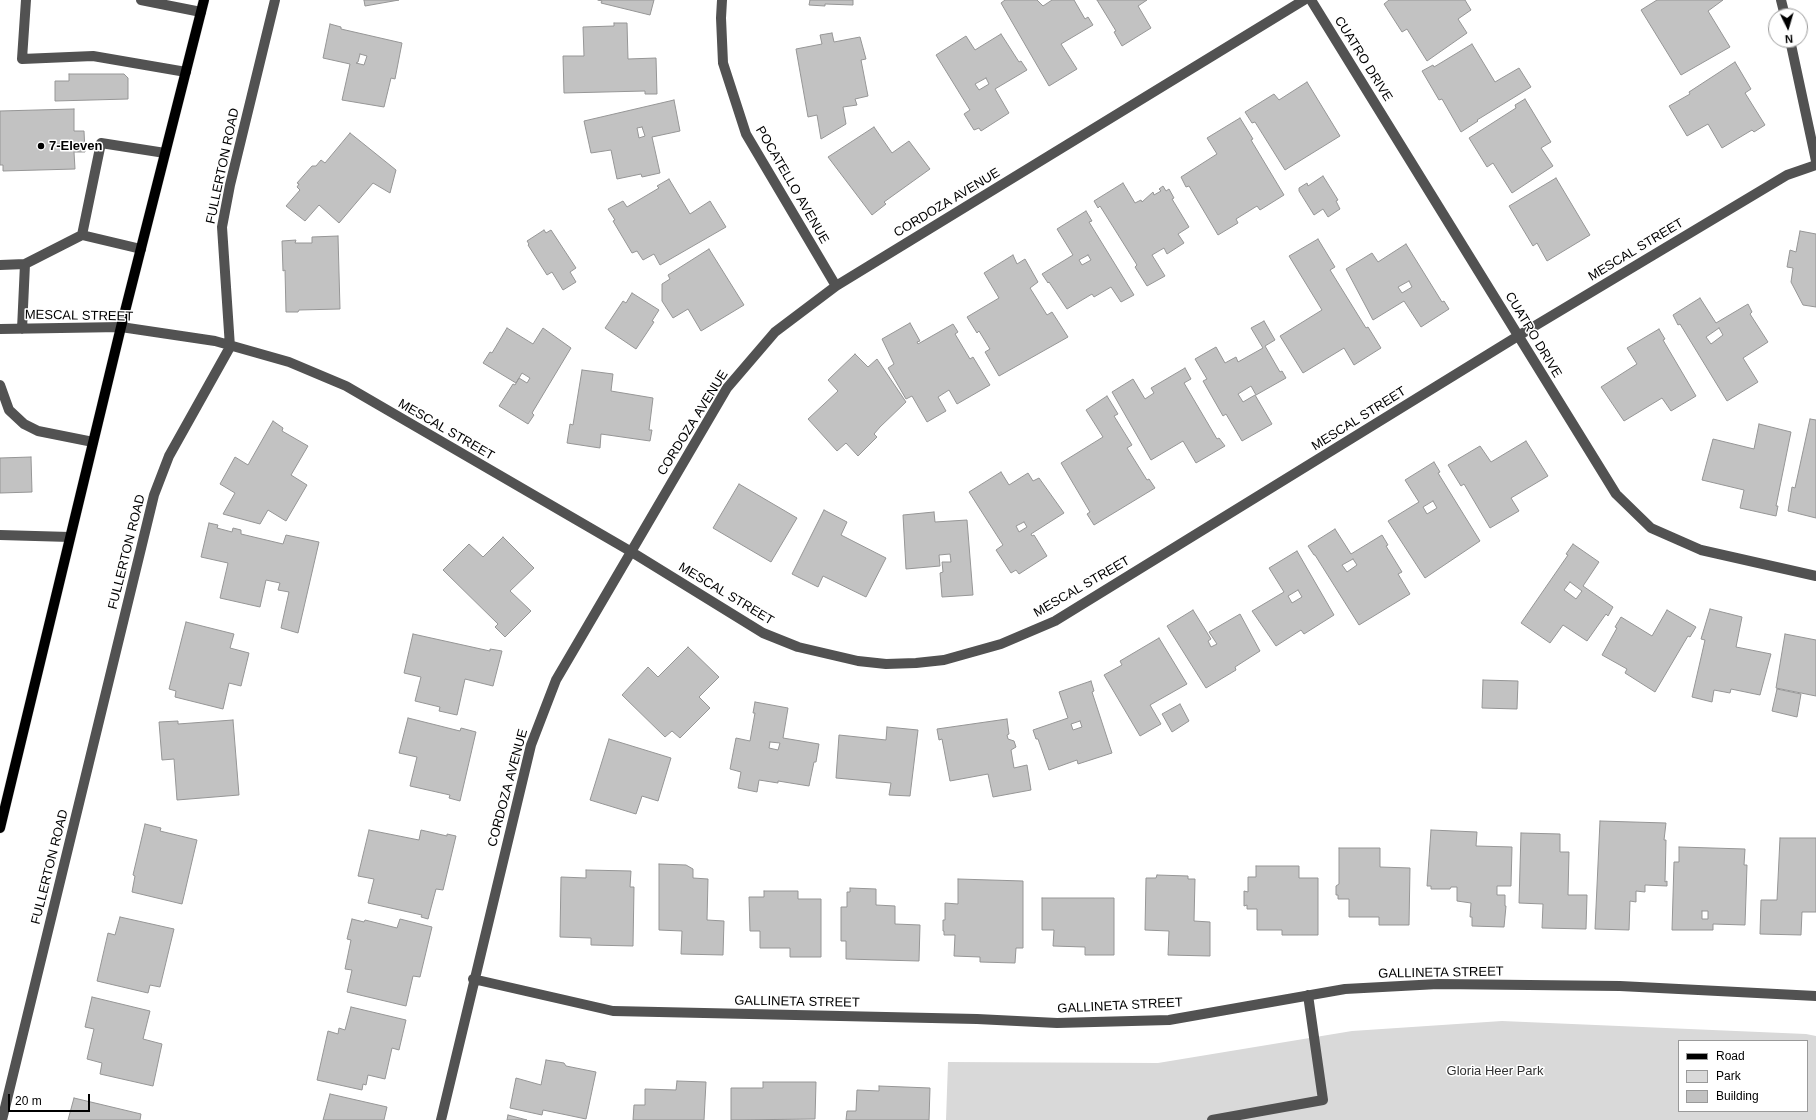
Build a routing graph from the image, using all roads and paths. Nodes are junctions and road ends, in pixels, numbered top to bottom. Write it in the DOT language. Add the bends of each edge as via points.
graph roads {
  1 [pos="26,0"];
  2 [pos="141,0"];
  3 [pos="204,0"];
  4 [pos="275,0"];
  5 [pos="722,0"];
  6 [pos="1304,0"];
  7 [pos="1312,0"];
  8 [pos="201,12"];
  9 [pos="1792,48"];
  10 [pos="186,72"];
  11 [pos="165,153"];
  12 [pos="1816,161"];
  13 [pos="1816,165"];
  14 [pos="82,235"];
  15 [pos="141,249"];
  16 [pos="25,264"];
  17 [pos="0,265"];
  18 [pos="836,286"];
  19 [pos="121,327"];
  20 [pos="0,329"];
  21 [pos="22,329"];
  22 [pos="1518,336"];
  23 [pos="230,347"];
  24 [pos="0,385"];
  25 [pos="93,442"];
  26 [pos="0,535"];
  27 [pos="70,537"];
  28 [pos="630,551"];
  29 [pos="1816,576"];
  30 [pos="0,828"];
  31 [pos="473,979"];
  32 [pos="1308,995"];
  33 [pos="1816,996"];
  34 [pos="2,1120"];
  35 [pos="441,1120"];
  36 [pos="1212,1120"];
  1 -- 10 [label="street" via="22,59 93,56"];
  2 -- 8 [label="street"];
  3 -- 8 [label="main road"];
  4 -- 23 [label="street, FULLERTON ROAD" via="222,227"];
  5 -- 18 [label="street, POCATELLO AVENUE" via="723,63 746,134"];
  6 -- 18 [label="street, CORDOZA AVENUE"];
  7 -- 22 [label="street, CUATRO DRIVE"];
  8 -- 10 [label="main road"];
  9 -- 12 [label="street"];
  10 -- 11 [label="main road"];
  11 -- 14 [label="street" via="101,143"];
  11 -- 15 [label="main road"];
  13 -- 22 [label="street, MESCAL STREET" via="1787,175"];
  14 -- 15 [label="street"];
  14 -- 16 [label="street"];
  15 -- 19 [label="main road"];
  16 -- 17 [label="street"];
  16 -- 21 [label="street"];
  18 -- 28 [label="street, CORDOZA AVENUE" via="775,332 727,388"];
  19 -- 21 [label="street, MESCAL STREET"];
  19 -- 23 [label="street, MESCAL STREET" via="215,342"];
  19 -- 25 [label="main road"];
  20 -- 21 [label="street, MESCAL STREET"];
  22 -- 28 [label="street, MESCAL STREET" via="1055,621 1001,644 944,660 916,664 886,664 858,661 798,647 763,633"];
  22 -- 29 [label="street, CUATRO DRIVE" via="1616,494 1651,528 1701,550"];
  23 -- 28 [label="street, MESCAL STREET" via="289,362 346,386"];
  23 -- 34 [label="street, FULLERTON ROAD" via="169,456 154,495"];
  24 -- 25 [label="street" via="9,410 24,424 38,432"];
  25 -- 27 [label="main road"];
  26 -- 27 [label="street"];
  27 -- 30 [label="main road"];
  28 -- 31 [label="street, CORDOZA AVENUE" via="556,680 531,745"];
  31 -- 32 [label="street, GALLINETA STREET" via="613,1011 1057,1023 1169,1020"];
  31 -- 35 [label="street, CORDOZA AVENUE"];
  32 -- 33 [label="street, GALLINETA STREET" via="1345,989 1438,984 1620,986"];
  32 -- 36 [label="street" via="1323,1100"];
}
